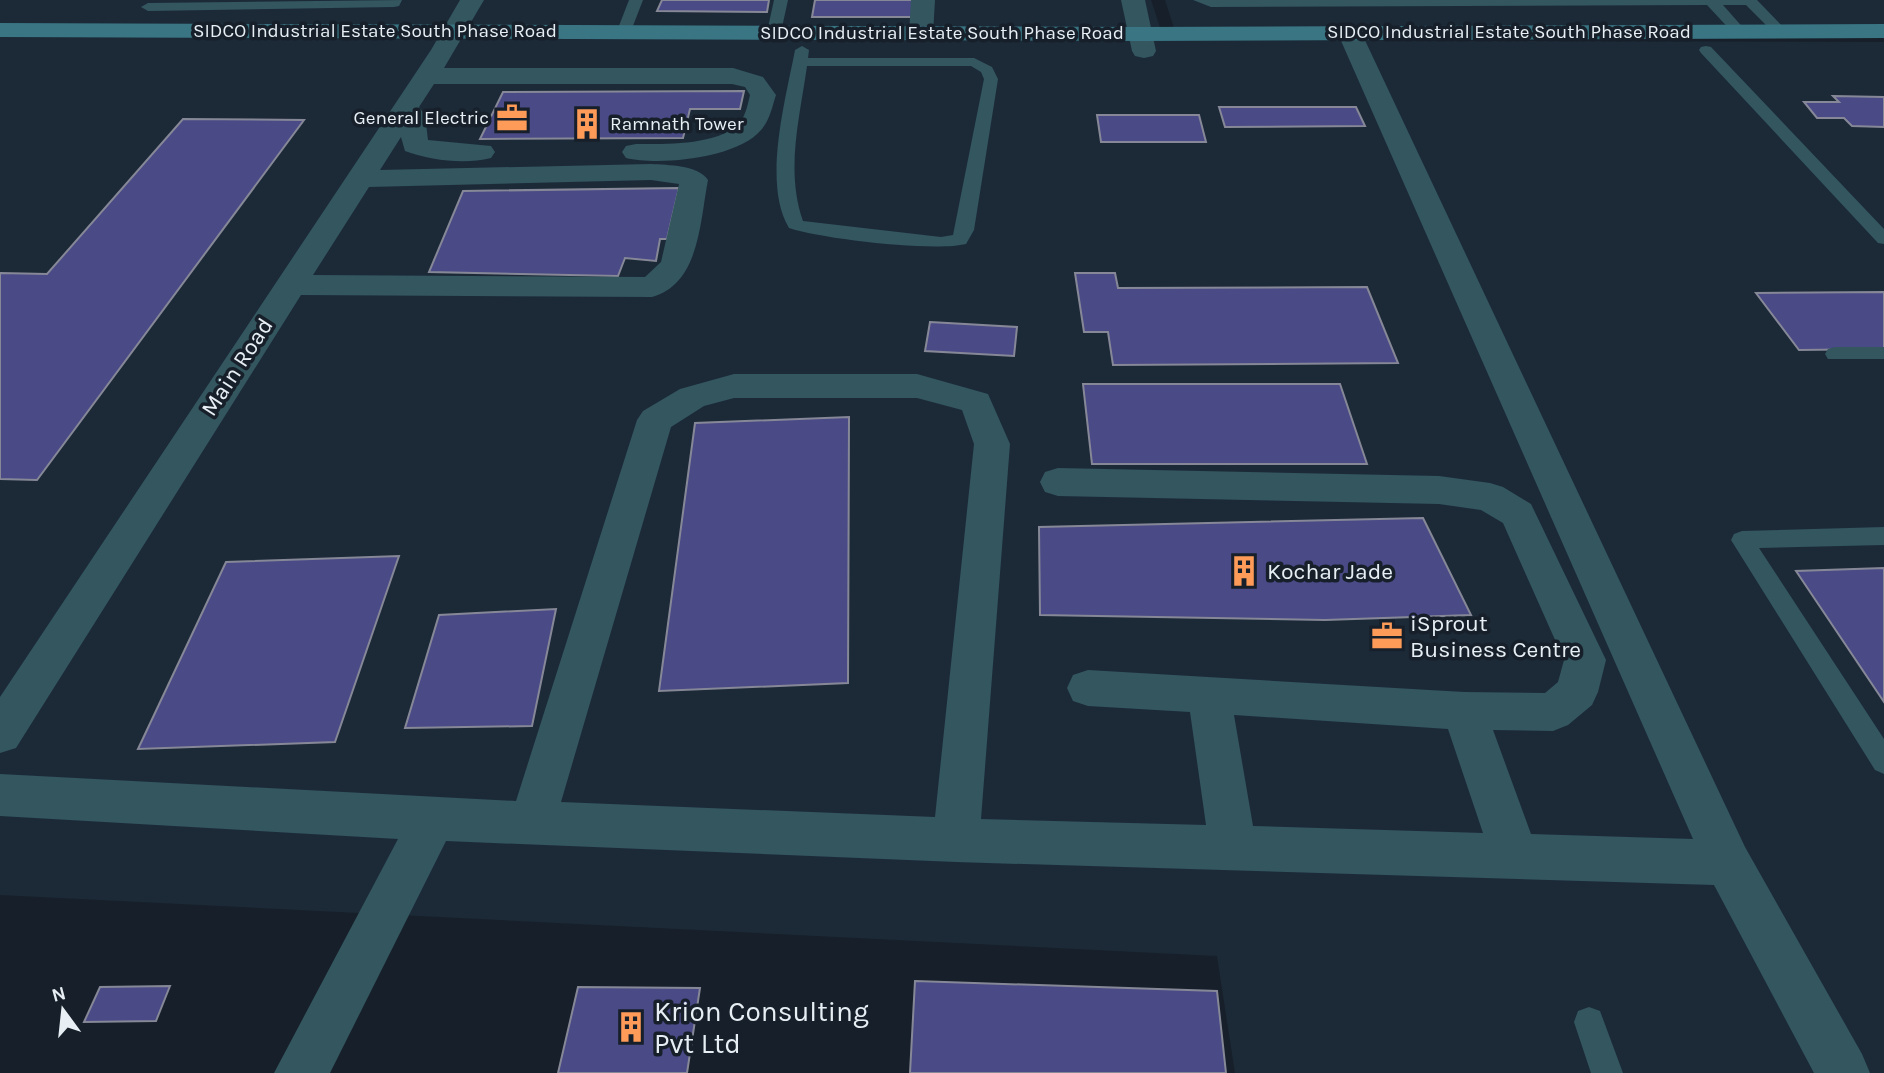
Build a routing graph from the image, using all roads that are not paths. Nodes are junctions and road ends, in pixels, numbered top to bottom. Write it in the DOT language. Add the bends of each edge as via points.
graph roads {
  1 [pos="396,0"];
  2 [pos="472,0"];
  3 [pos="636,0"];
  4 [pos="780,0"];
  5 [pos="923,0"];
  6 [pos="1133,0"];
  7 [pos="1200,0"];
  8 [pos="1749,0"];
  9 [pos="1711,1"];
  10 [pos="151,3"];
  11 [pos="0,30"];
  12 [pos="127,31"];
  13 [pos="624,31"];
  14 [pos="1739,31"];
  15 [pos="1780,31"];
  16 [pos="774,32"];
  17 [pos="1884,32"];
  18 [pos="921,34"];
  19 [pos="1143,43"];
  20 [pos="1354,43"];
  21 [pos="0,50"];
  22 [pos="1706,50"];
  23 [pos="1884,51"];
  24 [pos="441,52"];
  25 [pos="801,56"];
  26 [pos="405,108"];
  27 [pos="359,179"];
  28 [pos="1884,239"];
  29 [pos="290,285"];
  30 [pos="1884,353"];
  31 [pos="1835,354"];
  32 [pos="1058,482"];
  33 [pos="1884,536"];
  34 [pos="1087,688"];
  35 [pos="1209,695"];
  36 [pos="1464,711"];
  37 [pos="0,734"];
  38 [pos="1884,762"];
  39 [pos="0,795"];
  40 [pos="433,819"];
  41 [pos="532,823"];
  42 [pos="956,840"];
  43 [pos="1233,846"];
  44 [pos="1515,856"];
  45 [pos="1727,863"];
  46 [pos="1589,1022"];
  47 [pos="301,1073"];
  48 [pos="1607,1073"];
  49 [pos="1843,1073"];
  1 -- 10 [label="lane"];
  2 -- 24 [label="street, Main Road"];
  3 -- 13 [label="lane"];
  4 -- 16 [label="lane"];
  5 -- 18 [label="street"];
  6 -- 19 [label="street"];
  7 -- 9 [label="lane"];
  8 -- 9 [label="lane"];
  8 -- 15 [label="lane"];
  9 -- 14 [label="lane"];
  10 -- 12 [label="lane"];
  11 -- 12 [label="main road, SIDCO Industrial Estate South Phase Road"];
  12 -- 24 [label="main road, SIDCO Industrial Estate South Phase Road"];
  13 -- 16 [label="main road, SIDCO Industrial Estate South Phase Road"];
  13 -- 24 [label="main road, SIDCO Industrial Estate South Phase Road"];
  14 -- 15 [label="main road, SIDCO Industrial Estate South Phase Road"];
  14 -- 20 [label="main road, SIDCO Industrial Estate South Phase Road"];
  15 -- 17 [label="main road, SIDCO Industrial Estate South Phase Road"];
  16 -- 18 [label="main road, SIDCO Industrial Estate South Phase Road"];
  18 -- 19 [label="main road, SIDCO Industrial Estate South Phase Road"];
  19 -- 20 [label="main road, SIDCO Industrial Estate South Phase Road"];
  19 -- 25 [label="main road, SIDCO Industrial Estate South Phase Road"];
  20 -- 22 [label="main road, SIDCO Industrial Estate South Phase Road"];
  20 -- 45 [label="street"];
  21 -- 24 [label="main road, SIDCO Industrial Estate South Phase Road"];
  22 -- 23 [label="main road, SIDCO Industrial Estate South Phase Road"];
  22 -- 28 [label="lane"];
  24 -- 25 [label="main road, SIDCO Industrial Estate South Phase Road"];
  24 -- 26 [label="street, Main Road"];
  24 -- 26 [label="street" via="733,76 754,82 763,95 752,125 731,139 679,152 432,151 415,145 412,115"];
  25 -- 25 [label="lane" via="785,173 787,207 795,224 941,242 960,240 991,79 987,70 974,62"];
  26 -- 27 [label="street, Main Road"];
  27 -- 29 [label="street, Main Road"];
  27 -- 29 [label="street" via="651,172 694,180 676,263 652,287"];
  29 -- 37 [label="street, Main Road"];
  30 -- 31 [label="lane"];
  32 -- 36 [label="street" via="1439,490 1490,497 1518,514 1585,660 1577,692 1553,712"];
  33 -- 38 [label="lane" via="1742,540"];
  34 -- 35 [label="street"];
  35 -- 36 [label="street"];
  35 -- 43 [label="street"];
  36 -- 44 [label="street"];
  39 -- 40 [label="street"];
  40 -- 41 [label="street"];
  40 -- 47 [label="street"];
  41 -- 42 [label="street"];
  41 -- 42 [label="street" via="655,420 692,397 734,386 917,386 976,402 992,444"];
  42 -- 43 [label="street"];
  43 -- 44 [label="street"];
  44 -- 45 [label="street"];
  45 -- 49 [label="street"];
  46 -- 48 [label="lane"];
}
